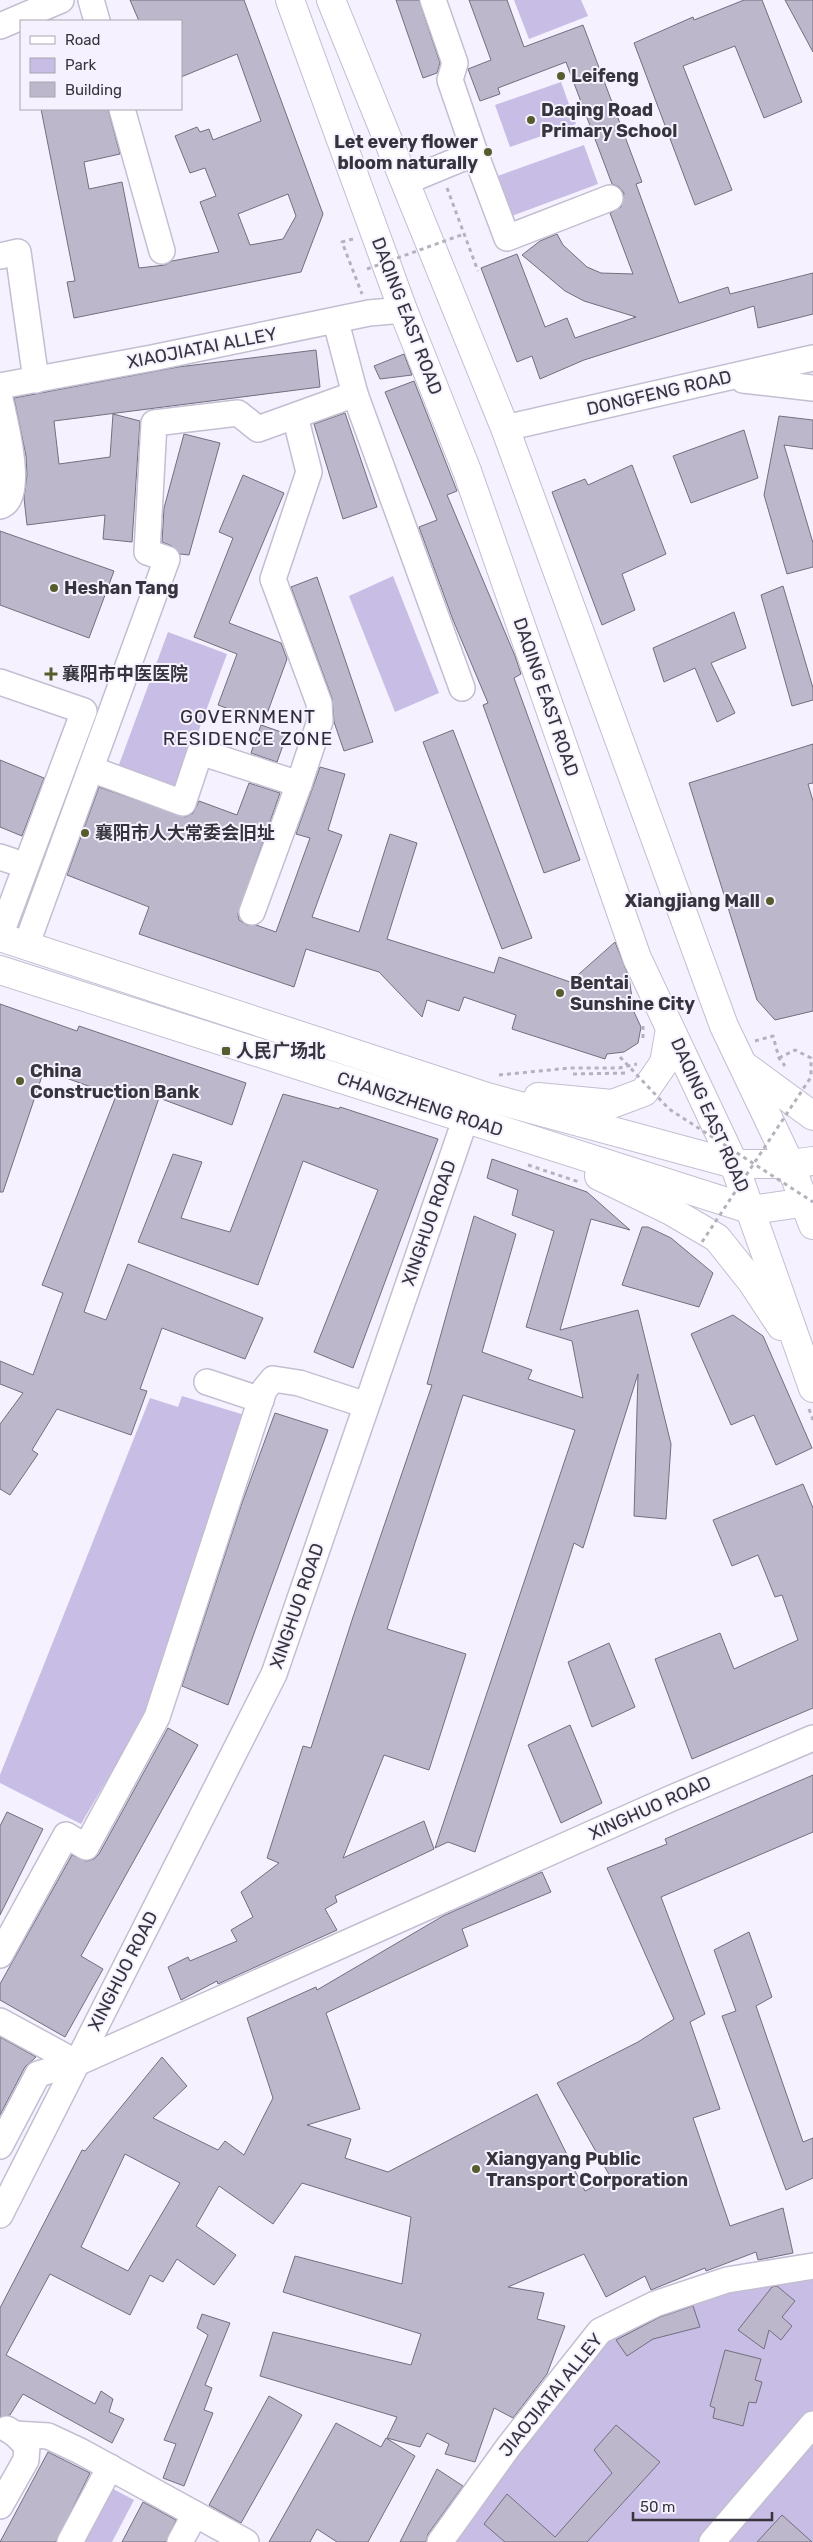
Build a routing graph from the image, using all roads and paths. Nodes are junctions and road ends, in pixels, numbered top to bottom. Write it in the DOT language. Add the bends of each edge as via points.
graph roads {
  1 [pos="61,0"];
  2 [pos="91,0"];
  3 [pos="290,0"];
  4 [pos="332,0"];
  5 [pos="434,0"];
  6 [pos="97,20"];
  7 [pos="0,26"];
  8 [pos="122,110"];
  9 [pos="475,154"];
  10 [pos="405,182"];
  11 [pos="447,187"];
  12 [pos="610,198"];
  13 [pos="464,234"];
  14 [pos="359,246"];
  15 [pos="162,251"];
  16 [pos="0,256"];
  17 [pos="364,261"];
  18 [pos="478,270"];
  19 [pos="404,310"];
  20 [pos="369,313"];
  21 [pos="336,322"];
  22 [pos="813,358"];
  23 [pos="726,378"];
  24 [pos="36,380"];
  25 [pos="0,386"];
  26 [pos="813,388"];
  27 [pos="355,394"];
  28 [pos="0,399"];
  29 [pos="295,416"];
  30 [pos="505,428"];
  31 [pos="0,506"];
  32 [pos="0,682"];
  33 [pos="462,688"];
  34 [pos="91,769"];
  35 [pos="298,784"];
  36 [pos="252,912"];
  37 [pos="0,936"];
  38 [pos="26,946"];
  39 [pos="0,970"];
  40 [pos="643,1019"];
  41 [pos="670,1029"];
  42 [pos="762,1038"];
  43 [pos="644,1048"];
  44 [pos="640,1056"];
  45 [pos="620,1057"];
  46 [pos="742,1064"];
  47 [pos="635,1073"];
  48 [pos="573,1074"];
  49 [pos="493,1086"];
  50 [pos="377,1090"];
  51 [pos="813,1116"];
  52 [pos="463,1126"];
  53 [pos="807,1161"];
  54 [pos="743,1164"];
  55 [pos="811,1208"];
  56 [pos="752,1210"];
  57 [pos="702,1242"];
  58 [pos="802,1356"];
  59 [pos="207,1382"];
  60 [pos="813,1388"];
  61 [pos="261,1400"];
  62 [pos="366,1405"];
  63 [pos="813,1738"];
  64 [pos="0,1955"];
  65 [pos="0,2022"];
  66 [pos="77,2063"];
  67 [pos="0,2146"];
  68 [pos="0,2215"];
  69 [pos="813,2266"];
  70 [pos="813,2424"];
  71 [pos="8,2430"];
  72 [pos="110,2467"];
  73 [pos="0,2506"];
  74 [pos="195,2514"];
  75 [pos="70,2542"];
  76 [pos="180,2542"];
  77 [pos="246,2542"];
  78 [pos="440,2542"];
  79 [pos="712,2542"];
  1 -- 7 [label="street"];
  2 -- 6 [label="street"];
  3 -- 19 [label="main road, DAQING EAST ROAD"];
  4 -- 10 [label="main road"];
  5 -- 9 [label="street" via="455,63 450,80"];
  8 -- 15 [label="street"];
  9 -- 10 [label="street"];
  9 -- 12 [label="street" via="508,238"];
  10 -- 30 [label="main road"];
  11 -- 13 [label="path"];
  13 -- 17 [label="path, bridge" via="367,269"];
  13 -- 18 [label="path"];
  14 -- 20 [label="path" via="356,238 342,242"];
  16 -- 24 [label="street" via="18,252"];
  19 -- 20 [label="street, XIAOJIATAI ALLEY"];
  19 -- 41 [label="main road, DAQING EAST ROAD" via="467,470 637,958"];
  20 -- 21 [label="street, XIAOJIATAI ALLEY"];
  21 -- 24 [label="street, XIAOJIATAI ALLEY"];
  21 -- 27 [label="street"];
  22 -- 23 [label="street, DONGFENG ROAD"];
  23 -- 26 [label="street"];
  23 -- 30 [label="street, DONGFENG ROAD"];
  24 -- 25 [label="street, XIAOJIATAI ALLEY"];
  27 -- 29 [label="street"];
  27 -- 33 [label="street"];
  28 -- 31 [label="street" via="14,474 10,496"];
  29 -- 34 [label="street" via="258,429 238,413 154,423 146,552 167,559"];
  29 -- 35 [label="street" via="310,472 273,579 319,703 320,721"];
  30 -- 46 [label="main road" via="721,1016"];
  32 -- 37 [label="street" via="84,711"];
  34 -- 35 [label="street" via="183,803 200,752"];
  34 -- 38 [label="street"];
  35 -- 36 [label="street"];
  37 -- 38 [label="main road, CHANGZHENG ROAD"];
  38 -- 49 [label="main road, CHANGZHENG ROAD"];
  39 -- 50 [label="main road, CHANGZHENG ROAD"];
  40 -- 43 [label="path"];
  41 -- 49 [label="main road" via="664,1063 644,1092 612,1104 514,1095"];
  41 -- 54 [label="main road, DAQING EAST ROAD"];
  42 -- 54 [label="path, bridge" via="772,1036 779,1058 795,1050 811,1058 811,1077"];
  44 -- 49 [label="path" via="637,1064 620,1068 570,1068"];
  45 -- 47 [label="path, bridge"];
  46 -- 51 [label="main road"];
  46 -- 53 [label="main road"];
  47 -- 48 [label="path"];
  47 -- 54 [label="path, bridge" via="669,1109"];
  49 -- 54 [label="main road, CHANGZHENG ROAD"];
  50 -- 52 [label="main road" via="405,1108"];
  50 -- 56 [label="main road, CHANGZHENG ROAD"];
  52 -- 58 [label="main road" via="604,1178 671,1211 716,1238 752,1282"];
  52 -- 62 [label="street, XINGHUO ROAD"];
  53 -- 54 [label="main road, CHANGZHENG ROAD"];
  53 -- 55 [label="main road"];
  54 -- 55 [label="path, bridge"];
  54 -- 56 [label="main road, DAQING EAST ROAD"];
  54 -- 57 [label="path, bridge"];
  55 -- 56 [label="main road, CHANGZHENG ROAD"];
  56 -- 58 [label="main road, DAQING EAST ROAD"];
  58 -- 60 [label="main road, DAQING EAST ROAD"];
  59 -- 61 [label="street"];
  61 -- 62 [label="street" via="273,1379 299,1383"];
  61 -- 64 [label="street" via="157,1717 86,1847 66,1835"];
  62 -- 66 [label="street, XINGHUO ROAD" via="274,1674"];
  63 -- 66 [label="street, XINGHUO ROAD"];
  65 -- 66 [label="street"];
  66 -- 67 [label="street" via="38,2074"];
  66 -- 68 [label="street, XINGHUO ROAD"];
  69 -- 78 [label="street, JIAOJIATAI ALLEY" via="727,2280 655,2304 600,2331 509,2446"];
  70 -- 79 [label="street"];
  71 -- 72 [label="street" via="48,2436"];
  71 -- 73 [label="street" via="27,2446 26,2460"];
  72 -- 74 [label="street"];
  72 -- 75 [label="street"];
  74 -- 76 [label="street"];
  74 -- 77 [label="street"];
}
